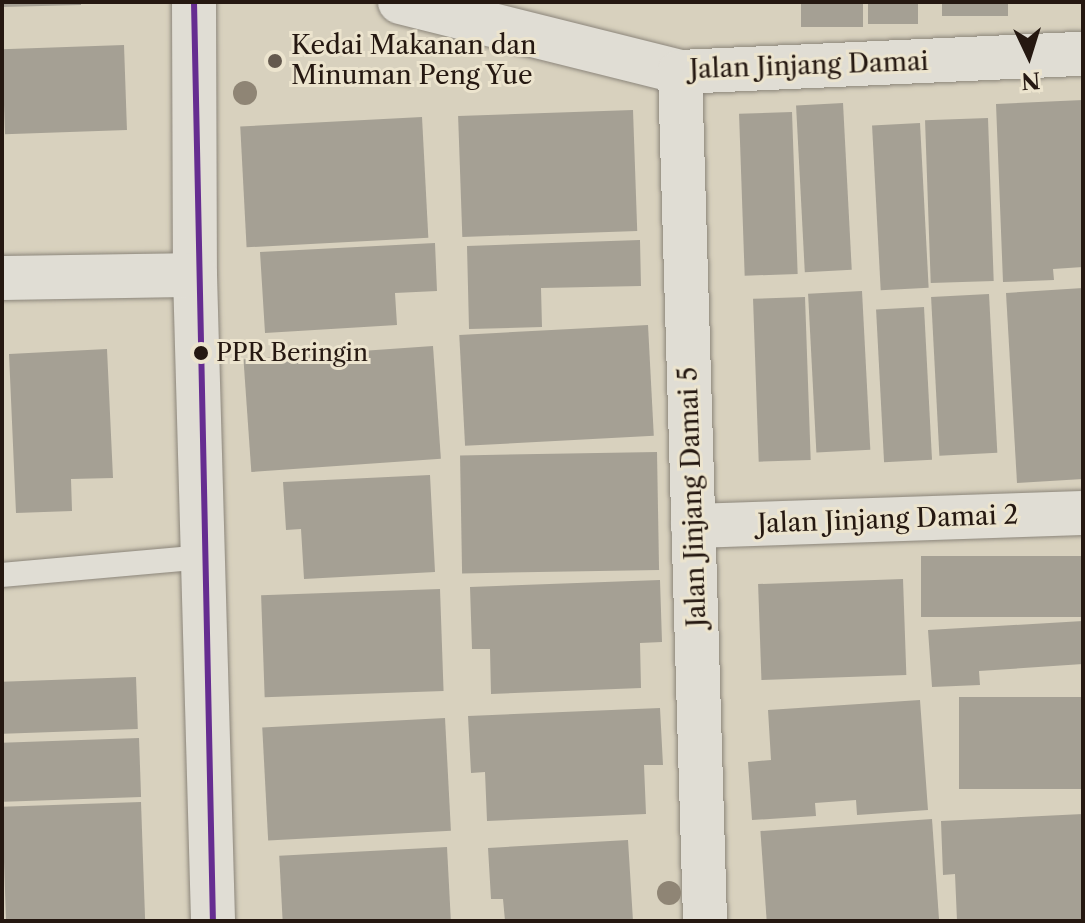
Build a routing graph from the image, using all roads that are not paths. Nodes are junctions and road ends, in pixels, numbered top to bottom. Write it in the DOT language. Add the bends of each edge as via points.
graph roads {
  1 [pos="194,2"];
  2 [pos="400,2"];
  3 [pos="1083,54"];
  4 [pos="680,72"];
  5 [pos="195,275"];
  6 [pos="2,278"];
  7 [pos="1083,513"];
  8 [pos="693,526"];
  9 [pos="203,557"];
  10 [pos="2,575"];
  11 [pos="213,921"];
  12 [pos="705,921"];
  1 -- 5 [label="street"];
  2 -- 4 [label="street, Jalan Jinjang Damai"];
  3 -- 4 [label="street, Jalan Jinjang Damai"];
  4 -- 8 [label="street, Jalan Jinjang Damai 5"];
  5 -- 6 [label="street"];
  5 -- 9 [label="street"];
  7 -- 8 [label="street, Jalan Jinjang Damai 2"];
  8 -- 12 [label="street, Jalan Jinjang Damai 5"];
  9 -- 10 [label="lane"];
  9 -- 11 [label="street"];
}
